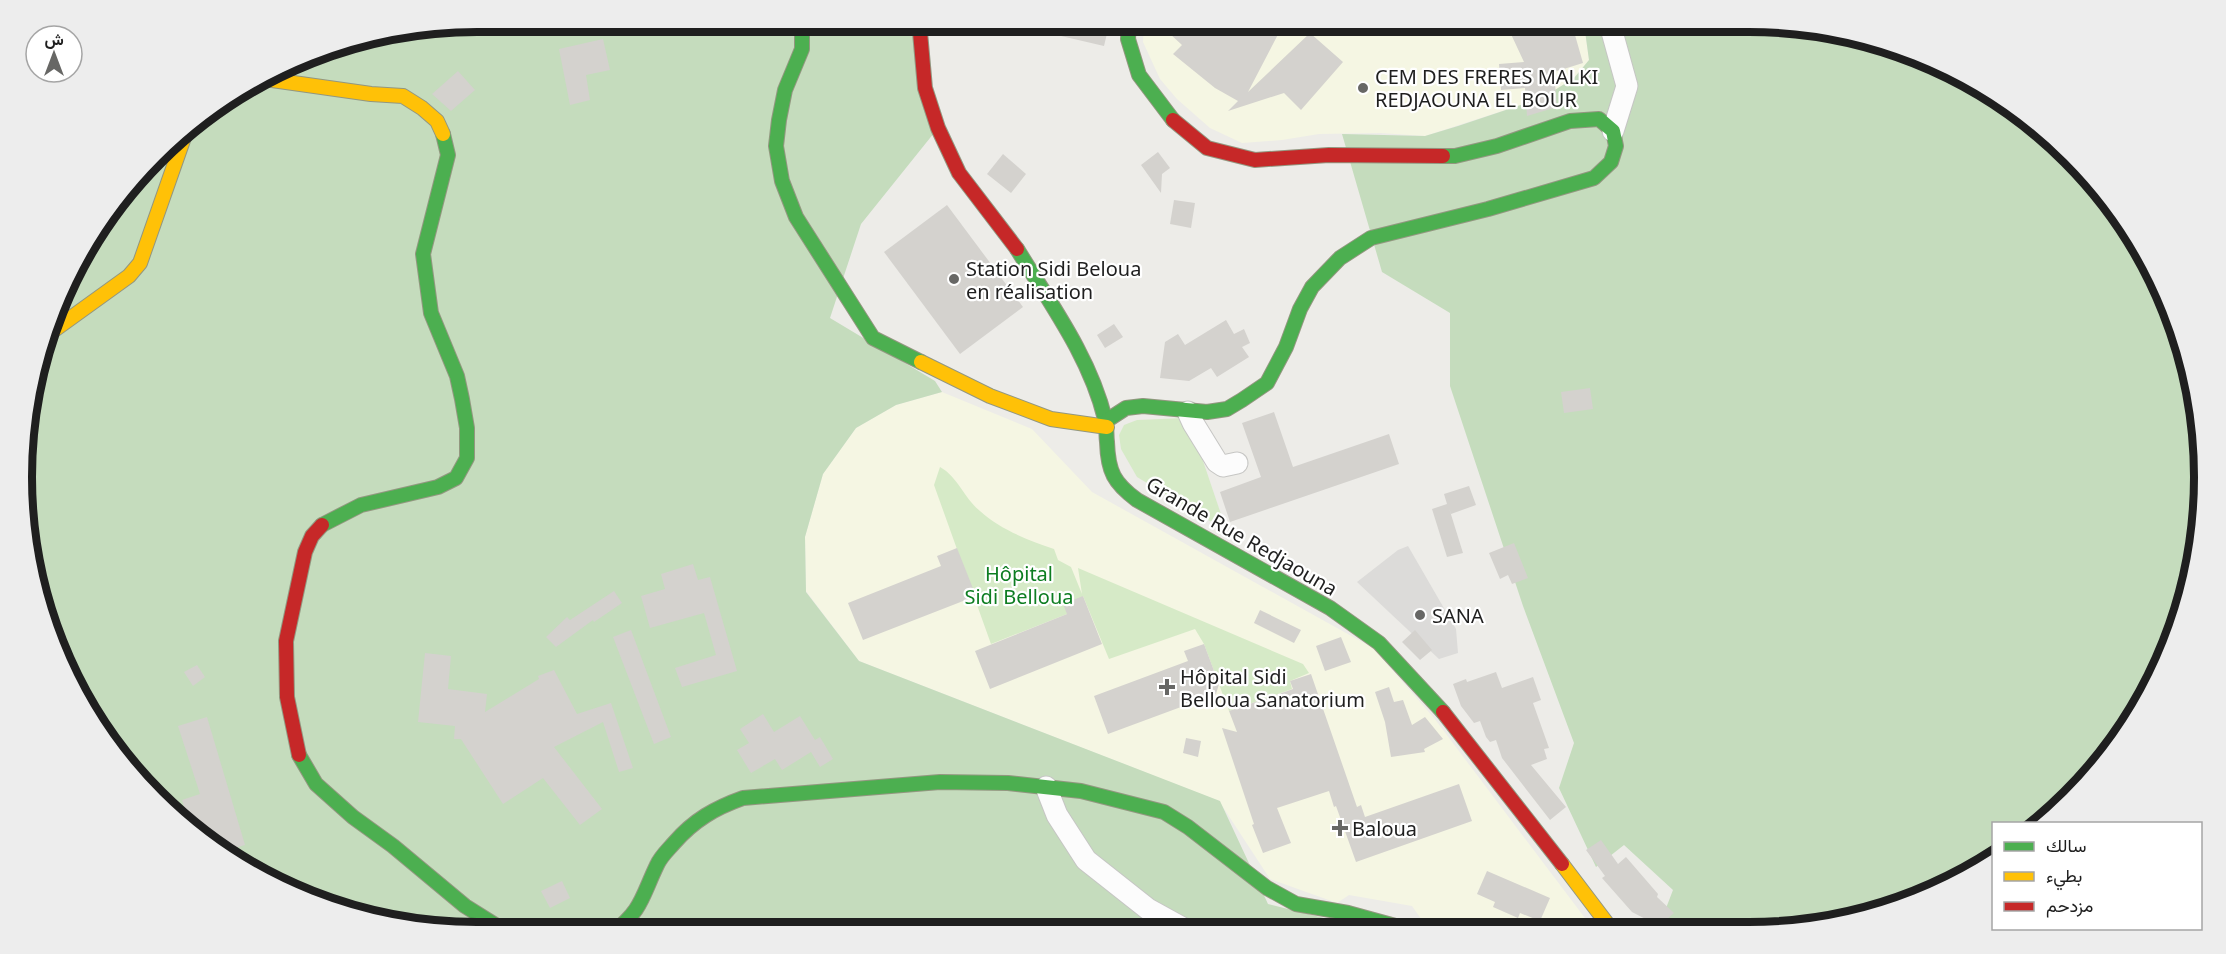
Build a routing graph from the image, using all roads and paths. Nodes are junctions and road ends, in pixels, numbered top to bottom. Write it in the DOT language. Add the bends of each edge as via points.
graph roads {
  1 [pos="802,32"];
  2 [pos="920,32"];
  3 [pos="1128,32"];
  4 [pos="1613,32"];
  5 [pos="274,80"];
  6 [pos="1613,131"];
  7 [pos="182,143"];
  8 [pos="57,328"];
  9 [pos="1188,412"];
  10 [pos="1107,424"];
  11 [pos="1237,463"];
  12 [pos="1046,787"];
  13 [pos="490,922"];
  14 [pos="629,922"];
  15 [pos="1172,922"];
  16 [pos="1382,922"];
  17 [pos="1606,922"];
  1 -- 10 [label="street" via="802,49 785,90 779,120 776,146 782,181 796,217 873,338 990,396 1052,419"];
  2 -- 10 [label="street, Grande Rue Redjaouna" via="925,88 959,173 1014,244 1058,313 1085,361"];
  3 -- 6 [label="street" via="1139,75 1168,116 1207,148 1255,160 1329,155 1455,156 1570,121 1599,119"];
  4 -- 6 [label="street" via="1627,86"];
  5 -- 13 [label="street" via="403,96 437,121 444,136 448,155 423,254 431,313 457,376 462,399 467,458 456,478 438,487 361,505 325,522 312,536 286,641 287,697 298,753 316,784 465,906"];
  6 -- 9 [label="street" via="1616,146 1611,162 1594,178 1371,238 1340,258 1312,286 1267,383 1227,409"];
  7 -- 8 [label="street" via="140,262 129,276"];
  9 -- 10 [label="street" via="1143,406 1126,408"];
  9 -- 11 [label="street" via="1217,462"];
  10 -- 17 [label="street, Grande Rue Redjaouna" via="1112,476 1121,488 1330,608 1379,643 1429,695 1490,770"];
  12 -- 14 [label="street" via="940,782 742,798 712,809 689,825 658,862 644,899"];
  12 -- 15 [label="street" via="1057,815 1086,861 1148,909"];
  12 -- 16 [label="street" via="1081,790 1164,812 1267,888 1296,904"];
}
